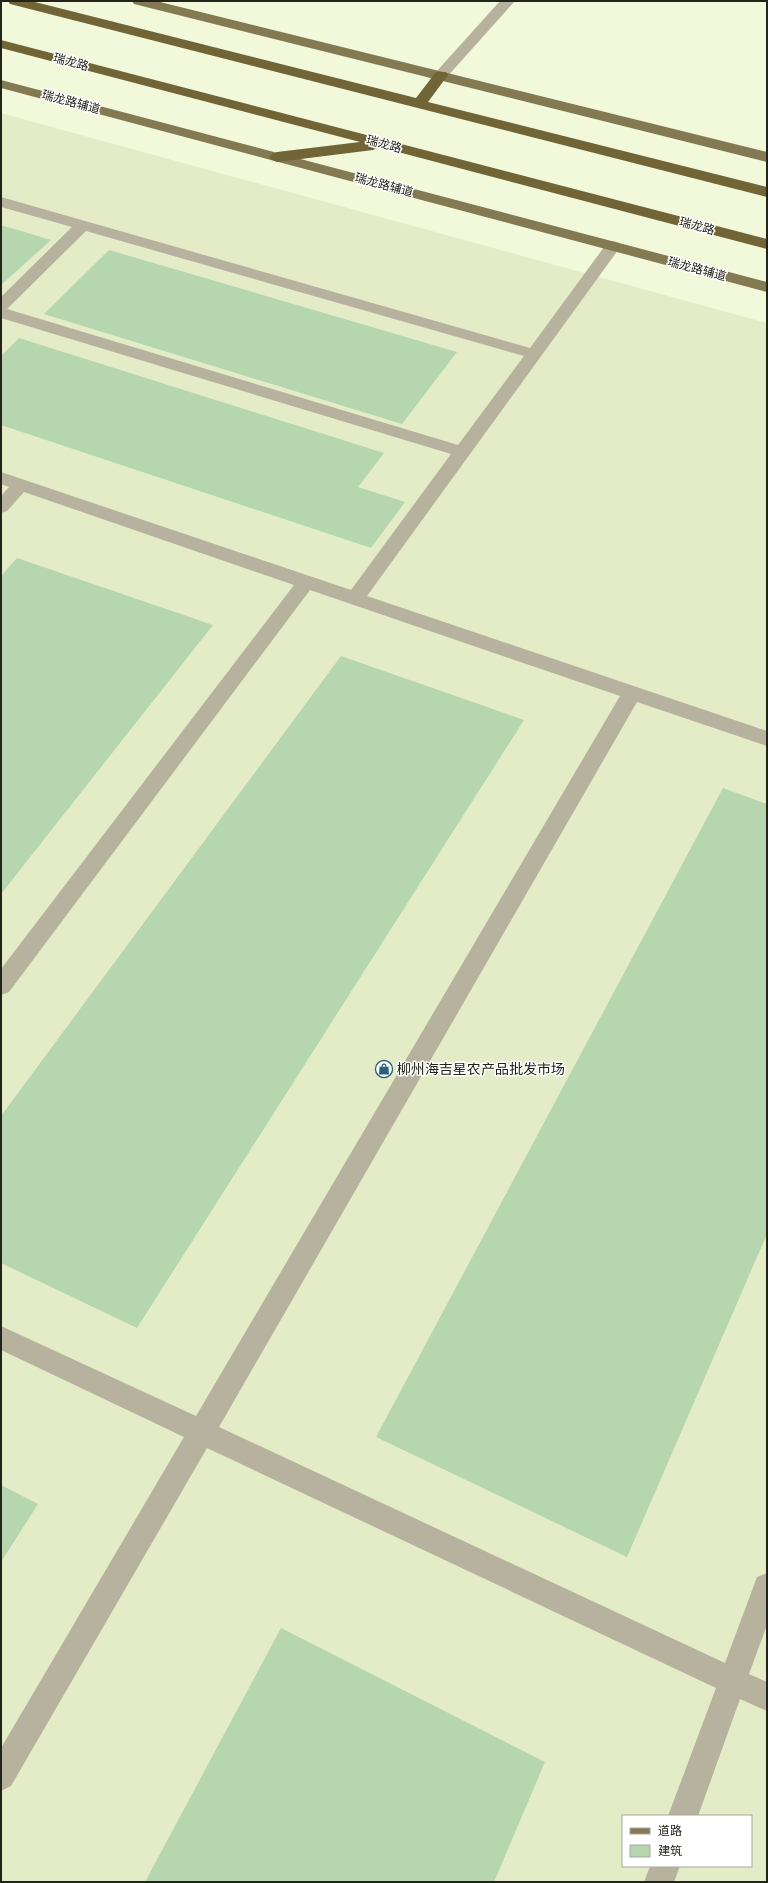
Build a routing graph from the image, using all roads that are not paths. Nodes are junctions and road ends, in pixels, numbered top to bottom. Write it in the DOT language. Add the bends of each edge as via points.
graph roads {
  1 [pos="15,1"];
  2 [pos="139,1"];
  3 [pos="508,1"];
  4 [pos="1,44"];
  5 [pos="442,75"];
  6 [pos="1,84"];
  7 [pos="420,104"];
  8 [pos="385,144"];
  9 [pos="767,156"];
  10 [pos="277,157"];
  11 [pos="767,192"];
  12 [pos="1,202"];
  13 [pos="83,225"];
  14 [pos="767,244"];
  15 [pos="613,246"];
  16 [pos="767,287"];
  17 [pos="1,306"];
  18 [pos="1,313"];
  19 [pos="534,354"];
  20 [pos="462,452"];
  21 [pos="1,478"];
  22 [pos="21,485"];
  23 [pos="1,507"];
  24 [pos="306,582"];
  25 [pos="356,599"];
  26 [pos="632,693"];
  27 [pos="767,739"];
  28 [pos="1,986"];
  29 [pos="1,1338"];
  30 [pos="201,1432"];
  31 [pos="767,1587"];
  32 [pos="732,1681"];
  33 [pos="767,1698"];
  34 [pos="1,1776"];
  35 [pos="683,1815"];
  36 [pos="665,1867"];
  37 [pos="660,1882"];
  1 -- 7 [label="highway"];
  2 -- 5 [label="main road"];
  3 -- 5 [label="street"];
  4 -- 8 [label="highway, 瑞龙路"];
  5 -- 7 [label="highway"];
  5 -- 9 [label="main road"];
  6 -- 10 [label="main road, 瑞龙路辅道"];
  7 -- 11 [label="highway"];
  8 -- 10 [label="highway"];
  8 -- 14 [label="highway, 瑞龙路"];
  10 -- 15 [label="main road, 瑞龙路辅道"];
  12 -- 13 [label="street"];
  13 -- 17 [label="street"];
  13 -- 19 [label="street"];
  15 -- 16 [label="main road, 瑞龙路辅道"];
  15 -- 19 [label="street"];
  18 -- 20 [label="street"];
  19 -- 20 [label="street"];
  20 -- 25 [label="street"];
  21 -- 22 [label="street"];
  22 -- 23 [label="street"];
  22 -- 24 [label="street"];
  24 -- 25 [label="street"];
  24 -- 28 [label="street"];
  25 -- 26 [label="street"];
  26 -- 27 [label="street"];
  26 -- 30 [label="street"];
  29 -- 30 [label="street"];
  30 -- 32 [label="street"];
  30 -- 34 [label="street"];
  31 -- 32 [label="street"];
  32 -- 33 [label="street"];
  32 -- 35 [label="street"];
  36 -- 37 [label="street"];
}
